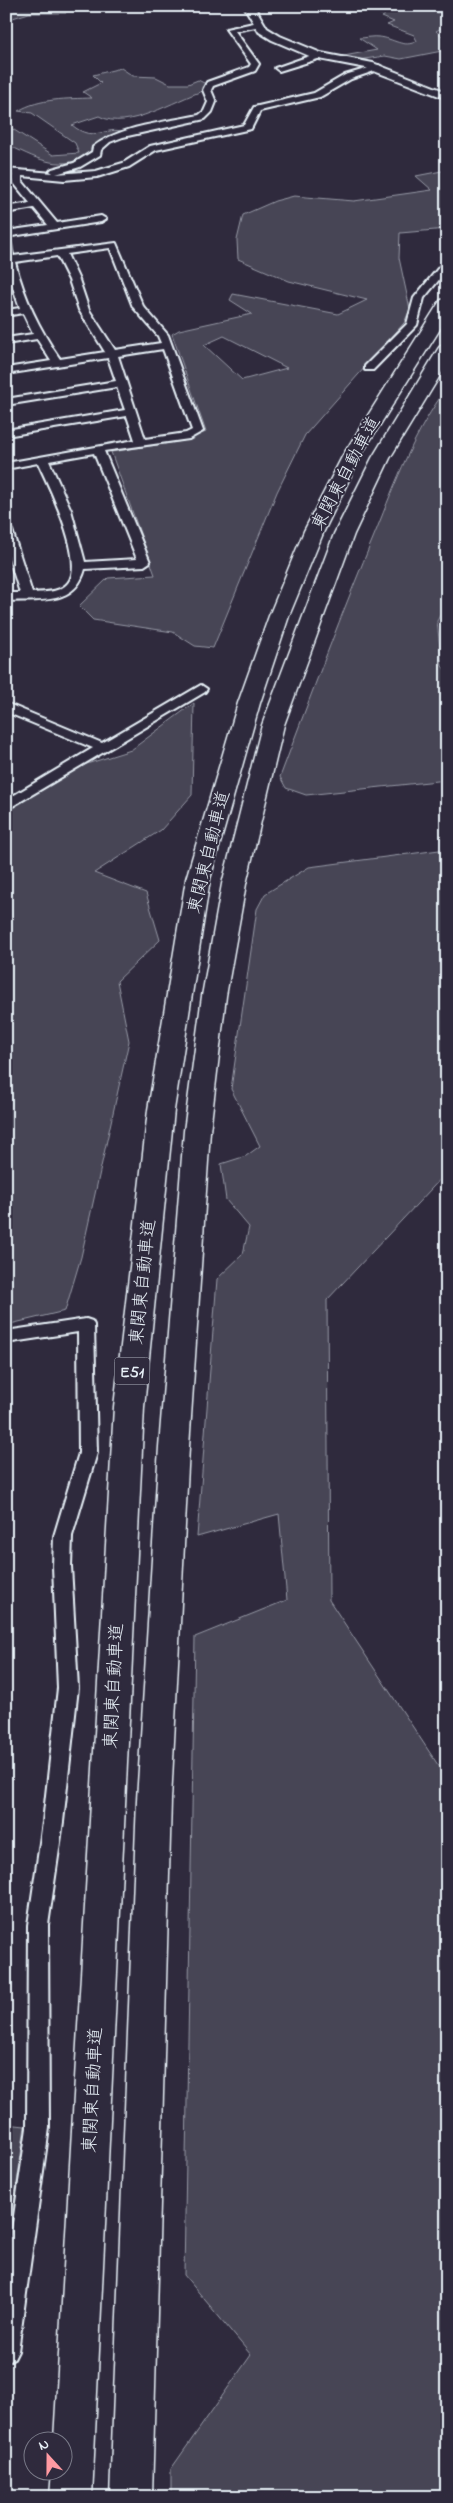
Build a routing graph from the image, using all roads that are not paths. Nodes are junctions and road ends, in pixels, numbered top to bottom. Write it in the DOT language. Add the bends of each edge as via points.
graph roads {
  1 [pos="249,6"];
  2 [pos="258,24"];
  3 [pos="318,56"];
  4 [pos="279,68"];
  5 [pos="379,68"];
  6 [pos="447,96"];
  7 [pos="6,172"];
  8 [pos="20,172"];
  9 [pos="48,176"];
  10 [pos="22,186"];
  11 [pos="6,188"];
  12 [pos="37,205"];
  13 [pos="6,210"];
  14 [pos="101,220"];
  15 [pos="54,226"];
  16 [pos="6,234"];
  17 [pos="6,244"];
  18 [pos="60,253"];
  19 [pos="8,260"];
  20 [pos="447,263"];
  21 [pos="18,284"];
  22 [pos="6,286"];
  23 [pos="447,304"];
  24 [pos="24,310"];
  25 [pos="6,313"];
  26 [pos="38,336"];
  27 [pos="6,341"];
  28 [pos="167,345"];
  29 [pos="447,349"];
  30 [pos="112,354"];
  31 [pos="57,362"];
  32 [pos="368,368"];
  33 [pos="6,371"];
  34 [pos="121,383"];
  35 [pos="6,402"];
  36 [pos="130,412"];
  37 [pos="6,433"];
  38 [pos="141,442"];
  39 [pos="98,449"];
  40 [pos="42,459"];
  41 [pos="6,466"];
  42 [pos="6,530"];
  43 [pos="80,566"];
  44 [pos="27,595"];
  45 [pos="6,597"];
  46 [pos="201,689"];
  47 [pos="6,707"];
  48 [pos="104,748"];
  49 [pos="6,806"];
  50 [pos="6,1337"];
  51 [pos="6,2351"];
  52 [pos="71,2497"];
  53 [pos="131,2497"];
  1 -- 2 [label="street"];
  2 -- 3 [label="street" via="269,34"];
  2 -- 9 [label="street" via="230,29 255,64 252,69 210,84 207,90 212,102 202,117 120,135 107,140 96,149 97,153 77,165 55,170"];
  3 -- 4 [label="street"];
  3 -- 5 [label="street"];
  5 -- 6 [label="street"];
  5 -- 9 [label="street" via="348,77 317,95 257,109 248,127 153,148 106,173"];
  7 -- 8 [label="street"];
  8 -- 9 [label="street"];
  8 -- 10 [label="street" via="16,178"];
  10 -- 11 [label="street"];
  10 -- 12 [label="street"];
  12 -- 13 [label="street"];
  12 -- 15 [label="street"];
  14 -- 15 [label="street"];
  15 -- 16 [label="street"];
  17 -- 19 [label="street"];
  18 -- 19 [label="street"];
  18 -- 28 [label="street" via="113,245 138,307 163,335"];
  18 -- 30 [label="street" via="84,310"];
  19 -- 21 [label="street"];
  20 -- 32 [label="street" via="419,298 412,325"];
  21 -- 22 [label="street"];
  21 -- 24 [label="street"];
  23 -- 52 [label="highway, 東関東自動車道 / E51" via="352,455 314,531 248,703 198,879 161,1110 128,1407"];
  24 -- 25 [label="street"];
  24 -- 26 [label="street"];
  26 -- 27 [label="street"];
  26 -- 31 [label="street"];
  28 -- 30 [label="street"];
  28 -- 38 [label="street" via="198,431 189,436"];
  29 -- 53 [label="highway, 東関東自動車道" via="381,458 344,534 273,726 234,884 214,996 198,1131 174,1437 154,1800"];
  30 -- 31 [label="street"];
  30 -- 34 [label="street"];
  31 -- 33 [label="street"];
  34 -- 35 [label="street"];
  34 -- 36 [label="street"];
  36 -- 37 [label="street"];
  36 -- 38 [label="street"];
  38 -- 39 [label="street"];
  39 -- 40 [label="street"];
  39 -- 43 [label="street" via="144,562"];
  40 -- 41 [label="street"];
  40 -- 43 [label="street" via="65,510"];
  42 -- 44 [label="street"];
  43 -- 44 [label="street" via="74,584 66,590 55,594"];
  44 -- 45 [label="street"];
  46 -- 48 [label="street"];
  47 -- 48 [label="street"];
  48 -- 49 [label="street"];
  50 -- 51 [label="street" via="86,1325 89,1405 88,1453 63,1536 68,1688 38,1925 38,2128"];
}
